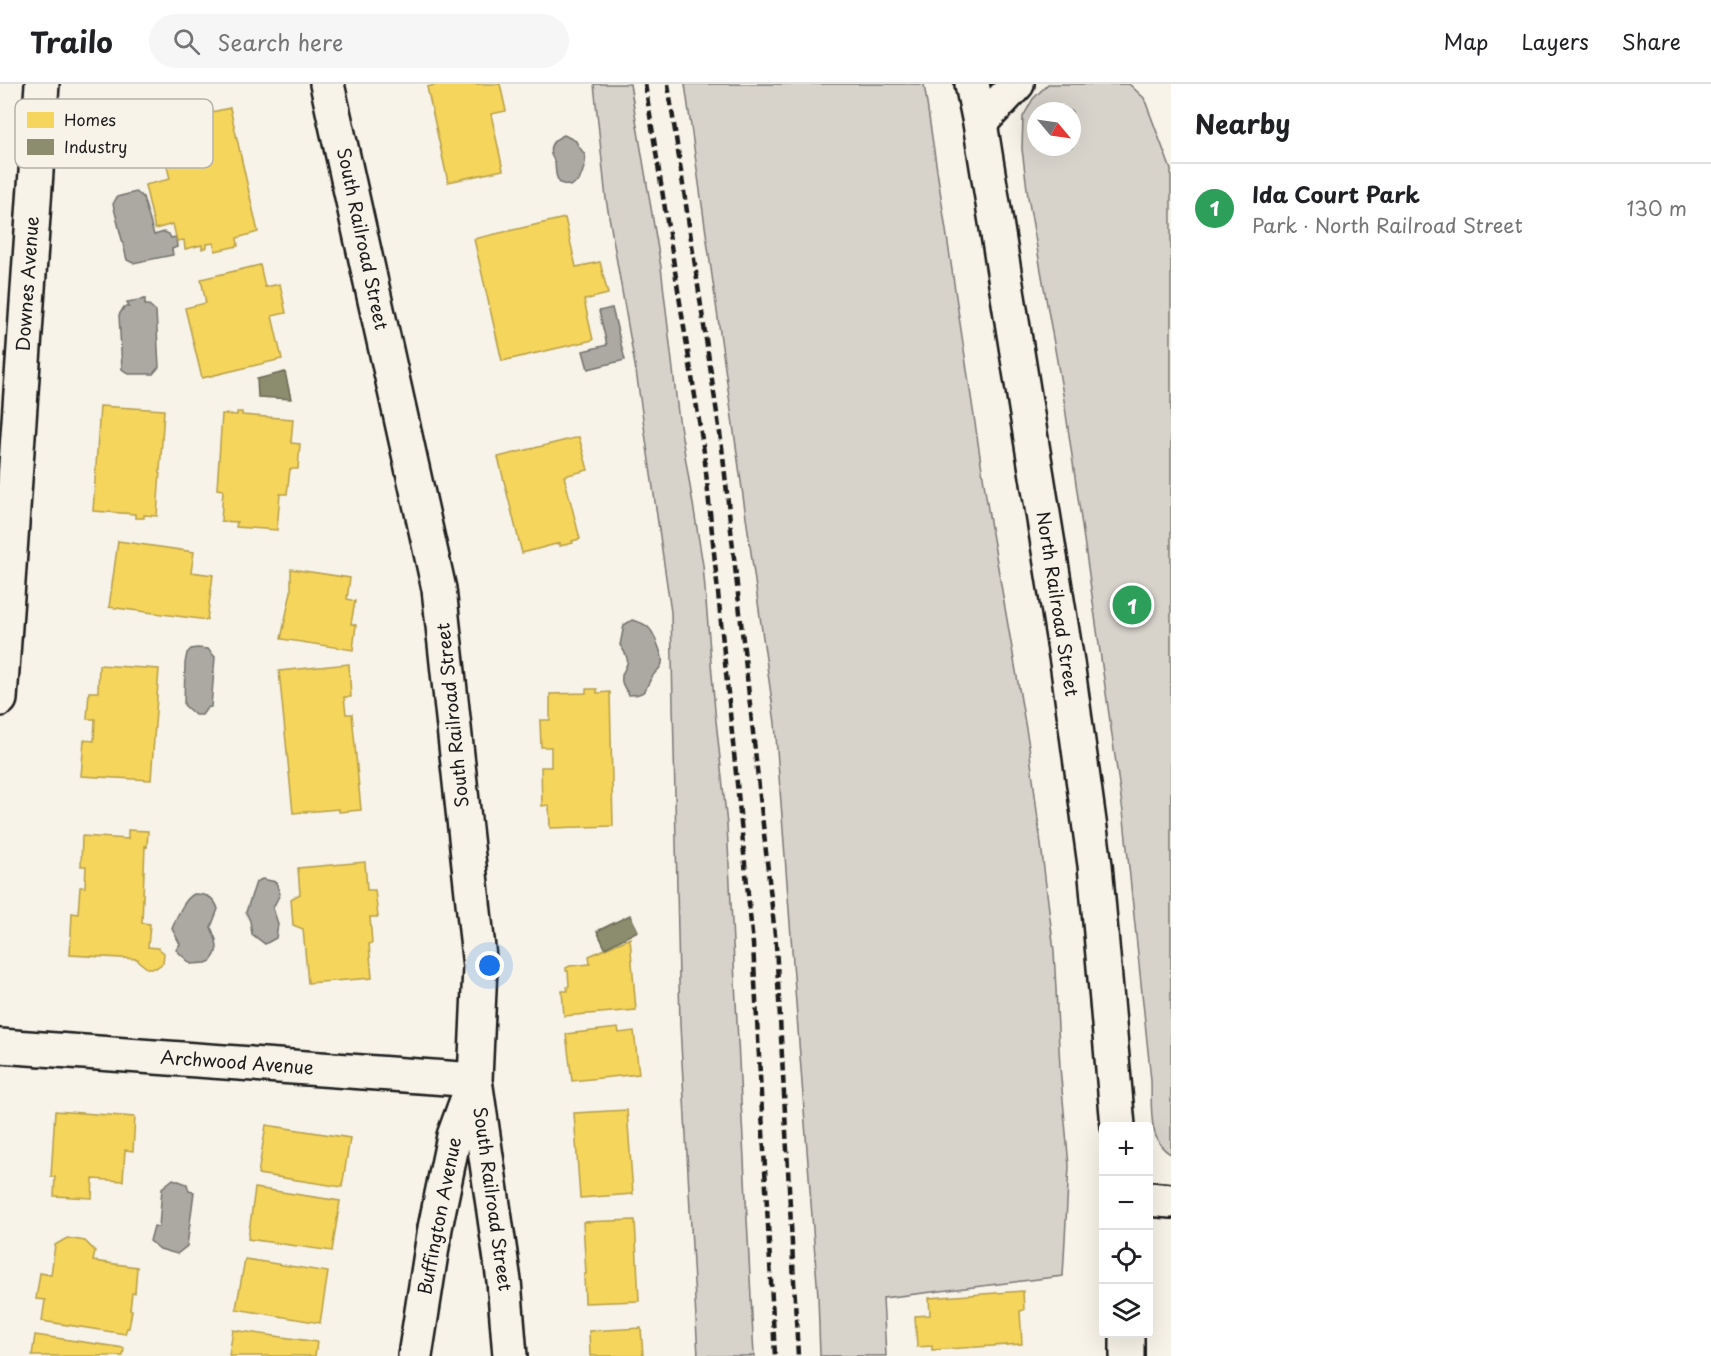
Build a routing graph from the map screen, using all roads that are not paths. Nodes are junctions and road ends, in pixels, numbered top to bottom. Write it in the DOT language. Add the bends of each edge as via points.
graph roads {
  1 [pos="42,84"];
  2 [pos="327,84"];
  3 [pos="972,84"];
  4 [pos="1017,84"];
  5 [pos="41,99"];
  6 [pos="980,123"];
  7 [pos="36,168"];
  8 [pos="0,699"];
  9 [pos="0,1046"];
  10 [pos="475,1080"];
  11 [pos="1118,1122"];
  12 [pos="1153,1199"];
  13 [pos="1171,1201"];
  14 [pos="1127,1338"];
  15 [pos="415,1356"];
  16 [pos="510,1356"];
  17 [pos="1127,1356"];
  1 -- 5 [label="street, Downes Avenue"];
  2 -- 10 [label="street, South Railroad Street" via="440,589 480,968"];
  3 -- 6 [label="street, North Railroad Street"];
  4 -- 6 [label="street"];
  6 -- 11 [label="street, North Railroad Street" via="1067,662 1095,865"];
  7 -- 8 [label="street, Downes Avenue"];
  9 -- 10 [label="street, Archwood Avenue"];
  10 -- 15 [label="street, Buffington Avenue" via="454,1136"];
  10 -- 16 [label="street, South Railroad Street" via="504,1281"];
  12 -- 13 [label="street"];
  14 -- 17 [label="street"];
}
